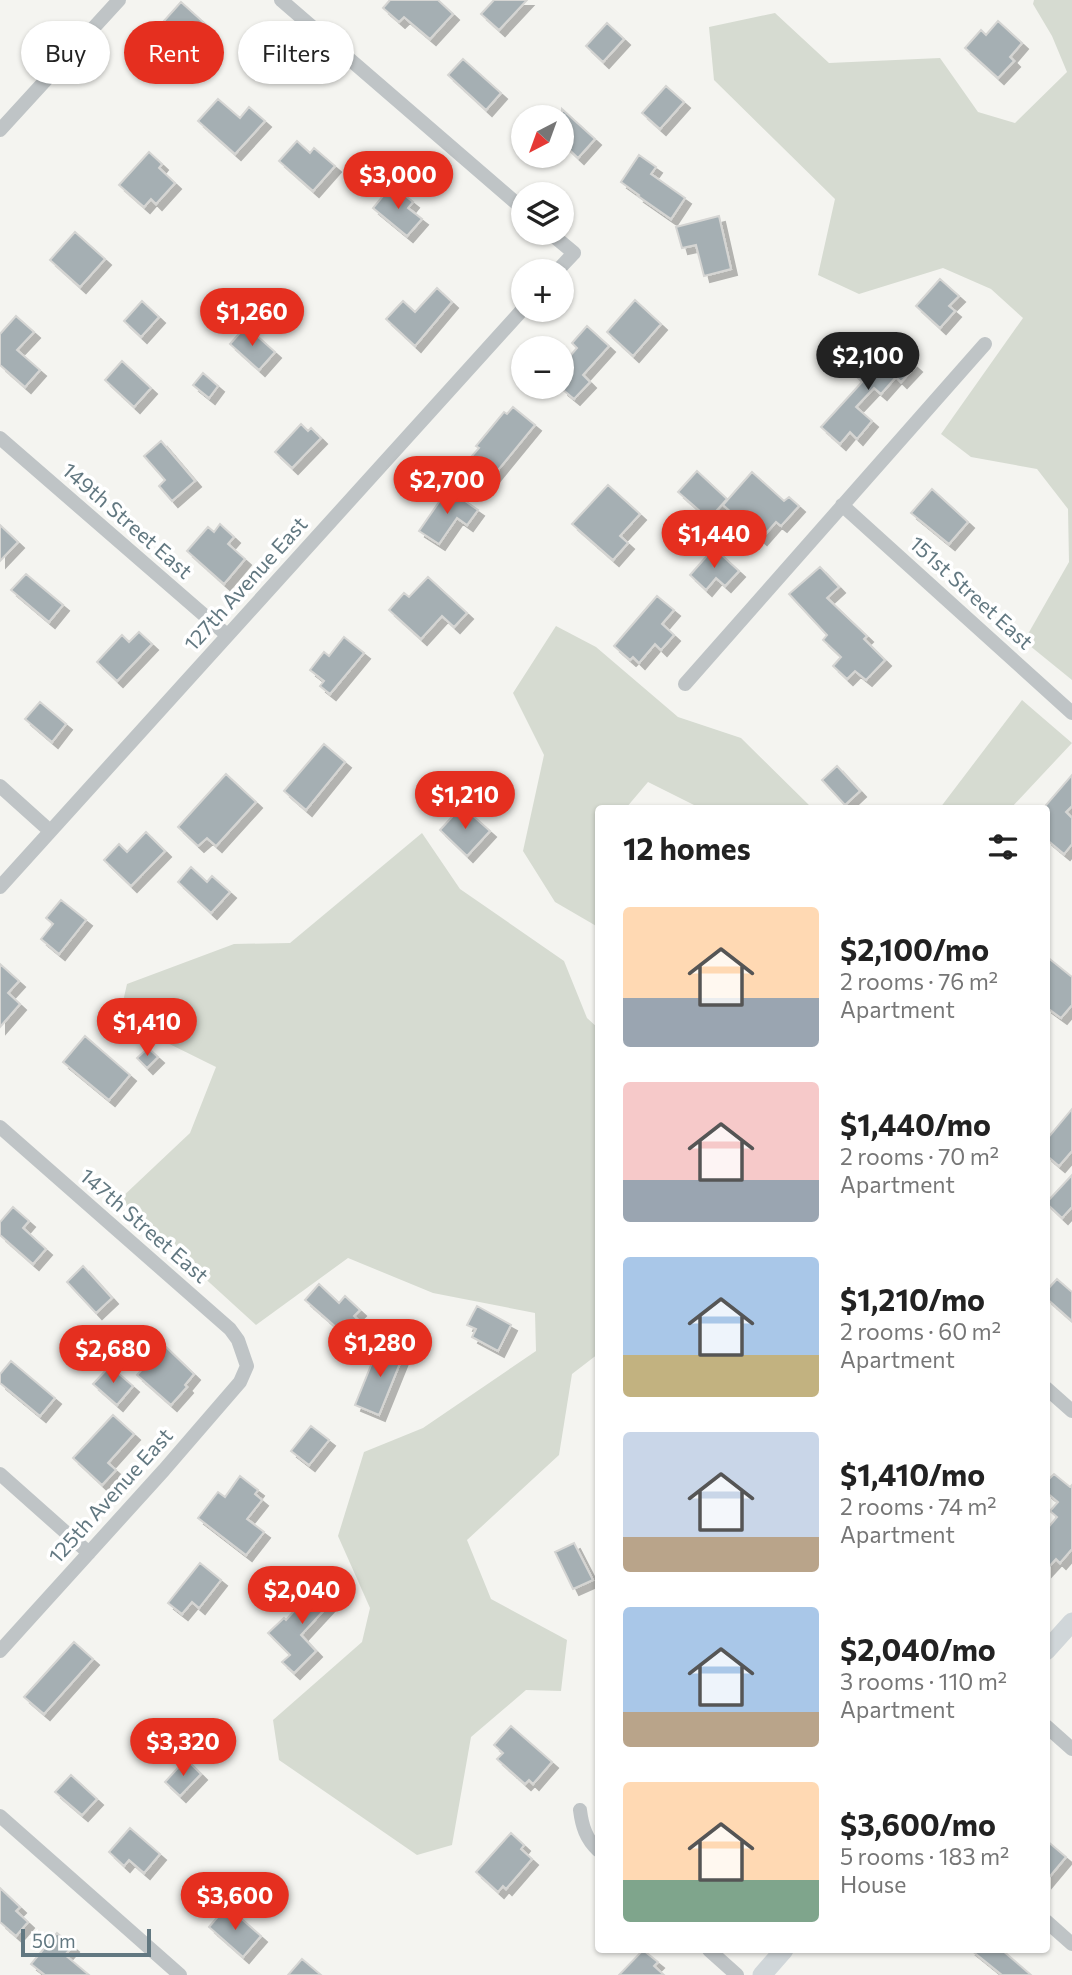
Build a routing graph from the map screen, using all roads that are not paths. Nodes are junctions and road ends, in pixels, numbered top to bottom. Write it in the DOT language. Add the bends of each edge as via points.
graph roads {
  1 [pos="119,0"];
  2 [pos="281,0"];
  3 [pos="0,130"];
  4 [pos="511,199"];
  5 [pos="564,245"];
  6 [pos="568,259"];
  7 [pos="511,322"];
  8 [pos="985,344"];
  9 [pos="0,438"];
  10 [pos="842,505"];
  11 [pos="227,635"];
  12 [pos="685,684"];
  13 [pos="1072,713"];
  14 [pos="0,786"];
  15 [pos="50,831"];
  16 [pos="0,887"];
  17 [pos="0,1127"];
  18 [pos="247,1366"];
  19 [pos="1050,1392"];
  20 [pos="1072,1411"];
  21 [pos="0,1474"];
  22 [pos="89,1553"];
  23 [pos="1072,1622"];
  24 [pos="1050,1647"];
  25 [pos="0,1651"];
  26 [pos="1050,1730"];
  27 [pos="1072,1749"];
  28 [pos="580,1810"];
  29 [pos="0,1816"];
  30 [pos="595,1847"];
  31 [pos="1050,1925"];
  32 [pos="1072,1944"];
  33 [pos="712,1953"];
  34 [pos="781,1953"];
  35 [pos="180,1975"];
  36 [pos="737,1975"];
  37 [pos="762,1975"];
  1 -- 3 [label="street"];
  2 -- 4 [label="street"];
  5 -- 6 [label="street" via="574,253"];
  7 -- 11 [label="street, 127th Avenue East"];
  8 -- 10 [label="street"];
  9 -- 11 [label="street, 149th Street East"];
  10 -- 12 [label="street"];
  10 -- 13 [label="street, 151st Street East"];
  11 -- 15 [label="street, 127th Avenue East"];
  14 -- 15 [label="street"];
  15 -- 16 [label="street, 127th Avenue East"];
  17 -- 18 [label="street, 147th Street East" via="218,1317 238,1340"];
  18 -- 22 [label="street, 125th Avenue East" via="240,1382"];
  19 -- 20 [label="street"];
  21 -- 22 [label="street"];
  22 -- 25 [label="street, 125th Avenue East"];
  23 -- 24 [label="main road"];
  26 -- 27 [label="street"];
  28 -- 30 [label="street" via="582,1826"];
  29 -- 35 [label="street"];
  31 -- 32 [label="street"];
  33 -- 36 [label="street"];
  34 -- 37 [label="main road"];
}
